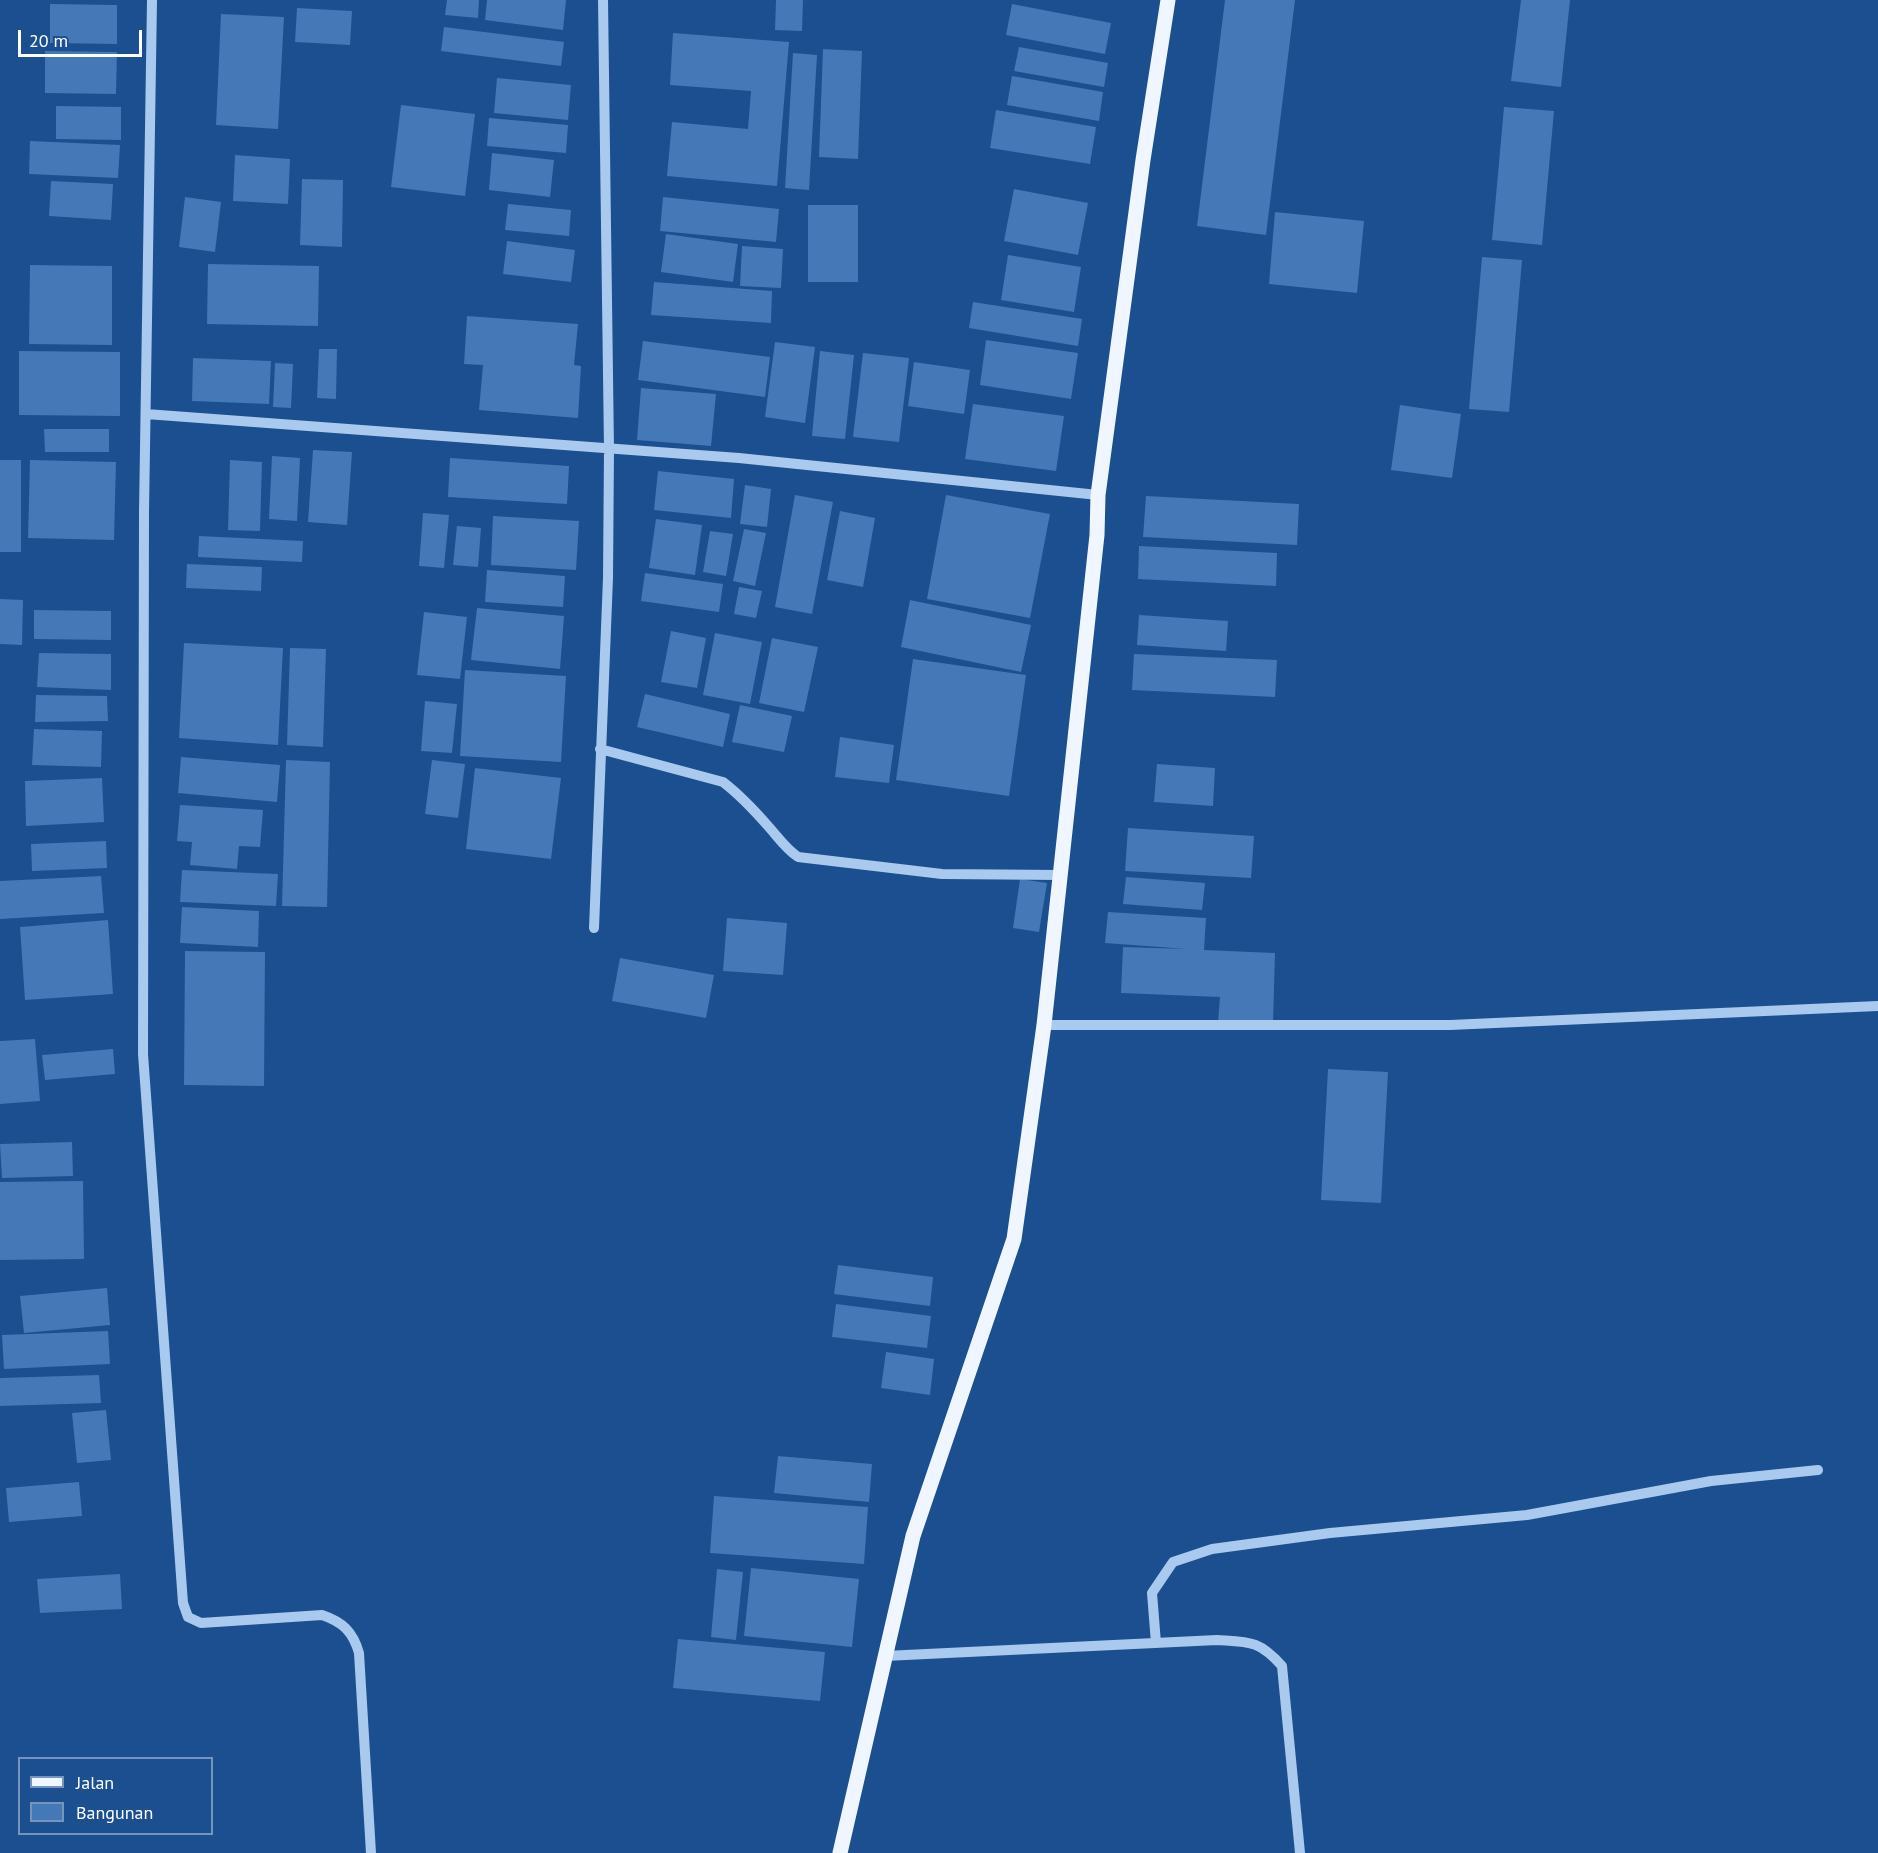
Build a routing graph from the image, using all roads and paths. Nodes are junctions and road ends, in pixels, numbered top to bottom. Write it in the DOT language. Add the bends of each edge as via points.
graph roads {
  1 [pos="152,0"];
  2 [pos="603,0"];
  3 [pos="1168,0"];
  4 [pos="146,414"];
  5 [pos="609,449"];
  6 [pos="1098,495"];
  7 [pos="600,749"];
  8 [pos="1059,875"];
  9 [pos="594,928"];
  10 [pos="1878,1006"];
  11 [pos="1044,1025"];
  12 [pos="1818,1470"];
  13 [pos="1156,1643"];
  14 [pos="885,1656"];
  15 [pos="371,1853"];
  16 [pos="840,1853"];
  17 [pos="1300,1853"];
  1 -- 4 [label="street"];
  2 -- 5 [label="street"];
  3 -- 6 [label="main road"];
  4 -- 5 [label="street"];
  4 -- 15 [label="street" via="142,1054 184,1611 201,1623 322,1615 347,1627 359,1653"];
  5 -- 6 [label="street"];
  5 -- 7 [label="street"];
  6 -- 8 [label="main road" via="1096,547"];
  7 -- 8 [label="street" via="723,782 798,857 942,874"];
  7 -- 9 [label="street"];
  8 -- 11 [label="main road"];
  10 -- 11 [label="street" via="1450,1025"];
  11 -- 14 [label="main road" via="1014,1239 912,1536"];
  12 -- 13 [label="street" via="1711,1481 1527,1515 1330,1533 1212,1549 1173,1562 1152,1593"];
  13 -- 14 [label="street"];
  13 -- 17 [label="street" via="1248,1642 1268,1650 1282,1666"];
  14 -- 16 [label="main road"];
}
